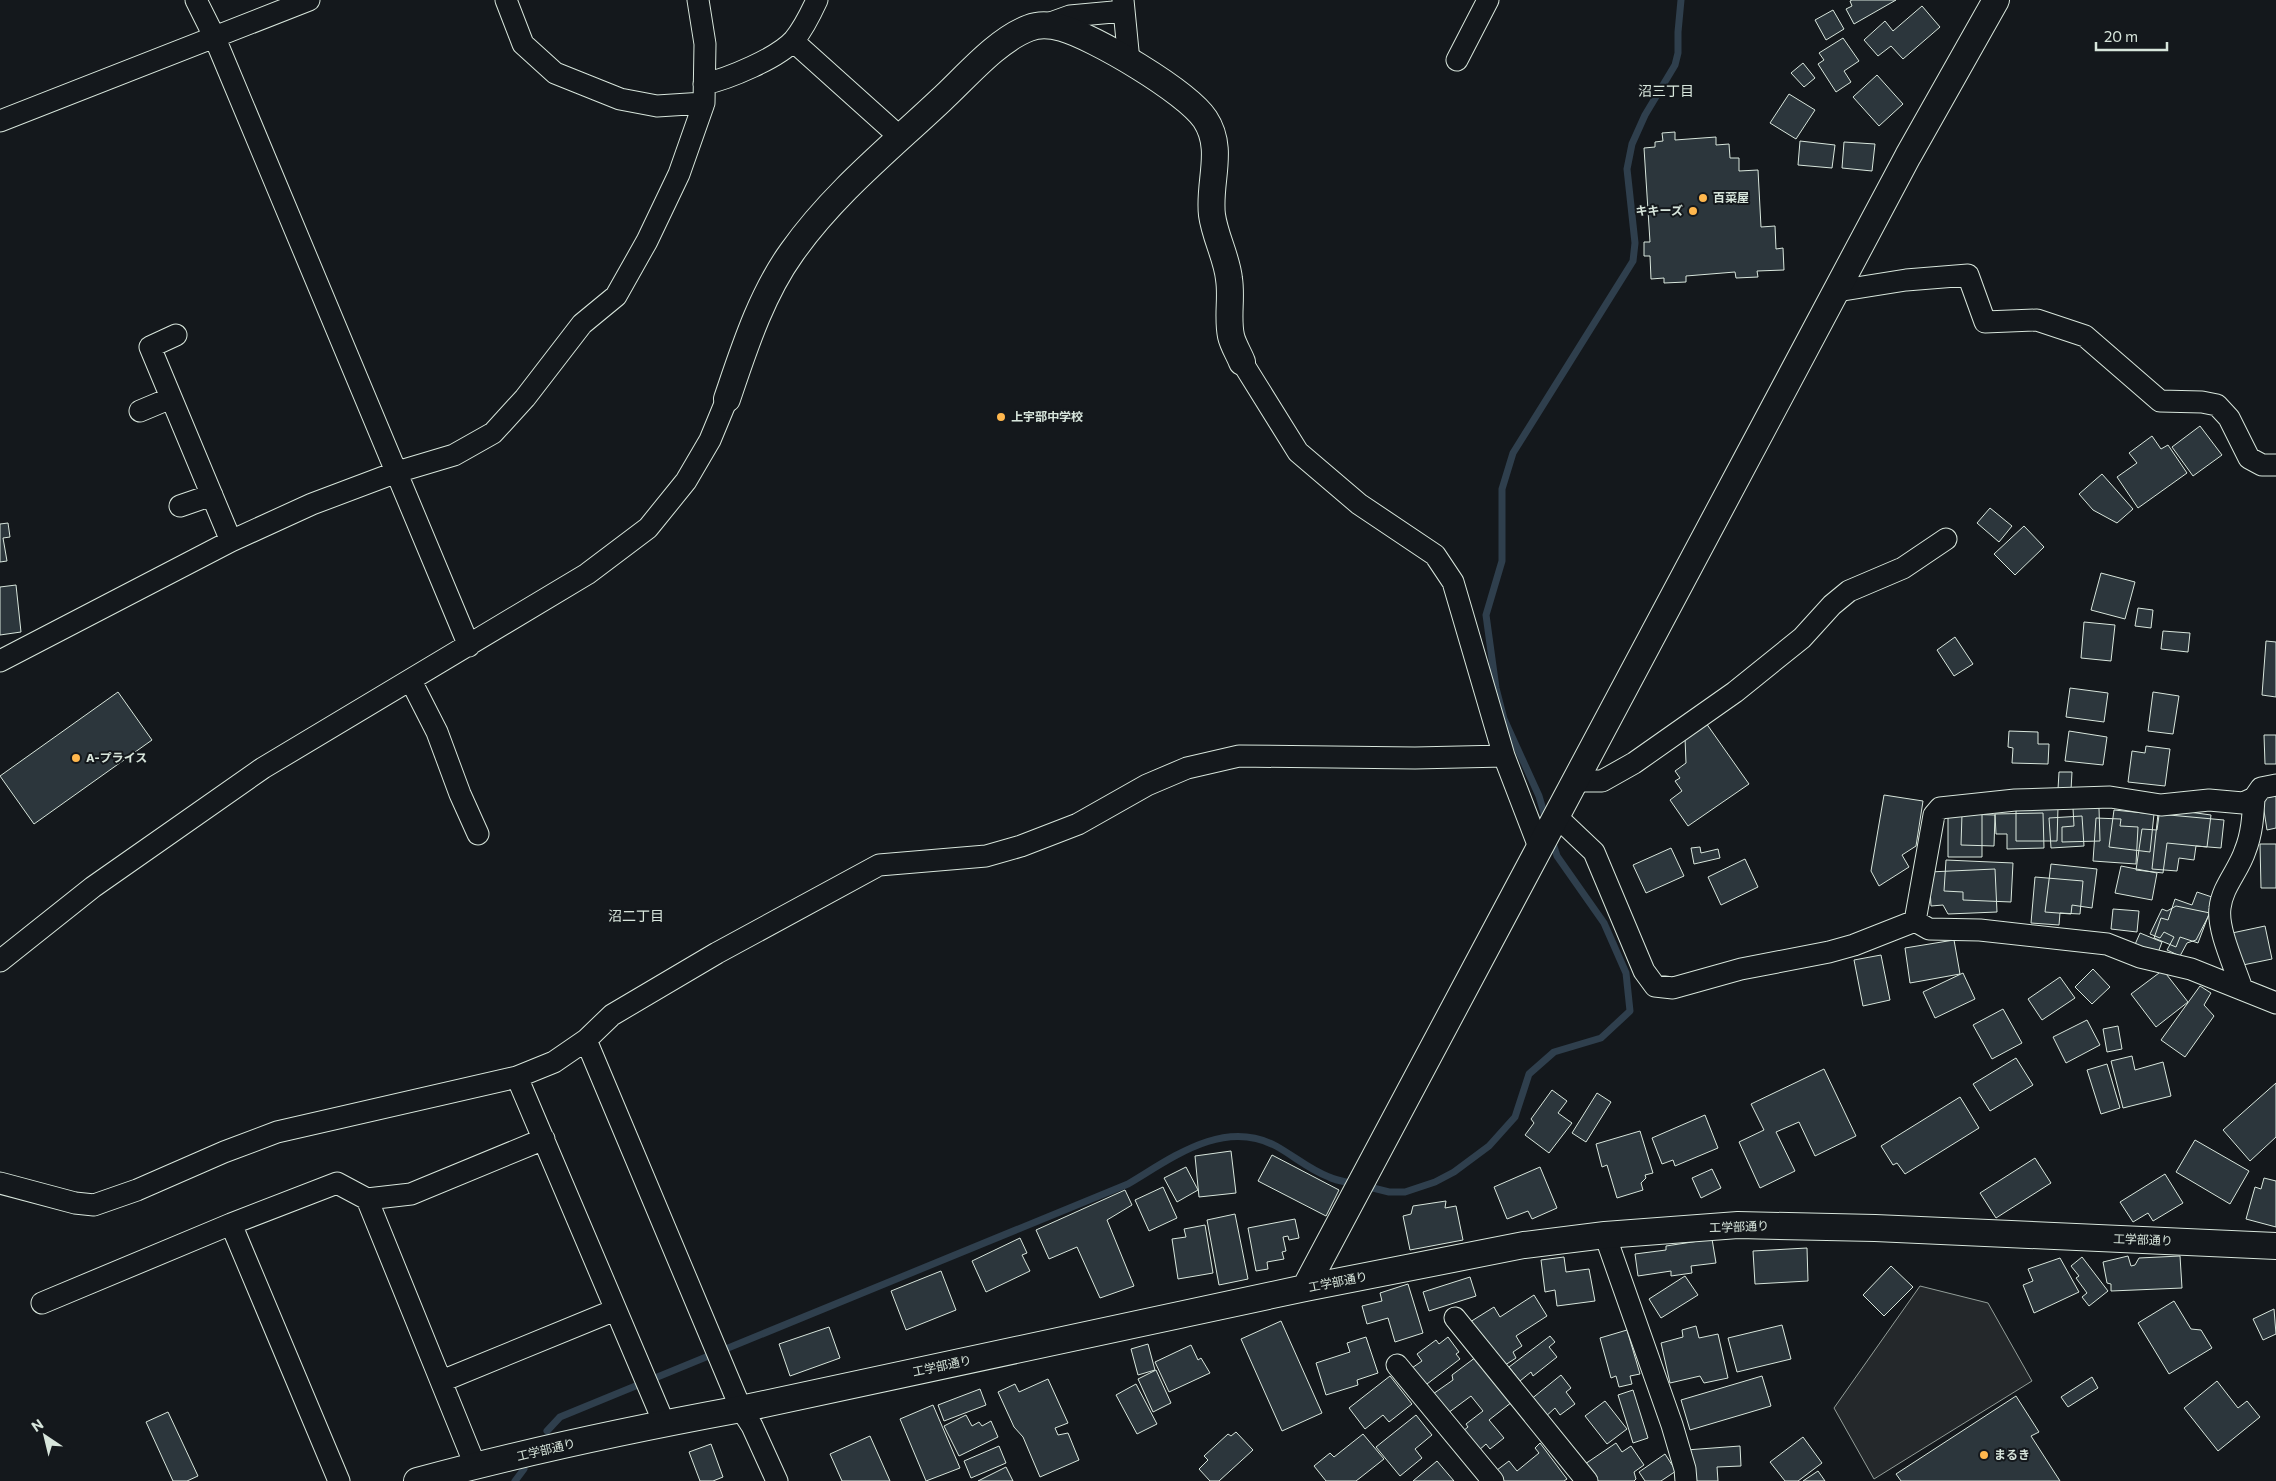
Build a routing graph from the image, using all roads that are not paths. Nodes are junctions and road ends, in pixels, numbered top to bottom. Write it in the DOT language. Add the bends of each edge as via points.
graph roads {
  1 [pos="196,0"];
  2 [pos="309,0"];
  3 [pos="506,0"];
  4 [pos="698,0"];
  5 [pos="817,0"];
  6 [pos="1488,0"];
  7 [pos="1996,0"];
  8 [pos="1123,6"];
  9 [pos="1045,25"];
  10 [pos="214,36"];
  11 [pos="793,41"];
  12 [pos="1457,60"];
  13 [pos="1129,61"];
  14 [pos="704,93"];
  15 [pos="0,121"];
  16 [pos="900,138"];
  17 [pos="1837,291"];
  18 [pos="176,335"];
  19 [pos="1242,362"];
  20 [pos="171,398"];
  21 [pos="727,399"];
  22 [pos="140,411"];
  23 [pos="2276,465"];
  24 [pos="397,472"];
  25 [pos="212,495"];
  26 [pos="180,506"];
  27 [pos="1946,539"];
  28 [pos="231,541"];
  29 [pos="469,646"];
  30 [pos="0,661"];
  31 [pos="410,681"];
  32 [pos="1504,756"];
  33 [pos="1574,781"];
  34 [pos="2276,786"];
  35 [pos="2254,798"];
  36 [pos="1556,816"];
  37 [pos="478,834"];
  38 [pos="1538,847"];
  39 [pos="1915,921"];
  40 [pos="0,961"];
  41 [pos="2242,989"];
  42 [pos="2276,1003"];
  43 [pos="586,1040"];
  44 [pos="517,1077"];
  45 [pos="544,1139"];
  46 [pos="0,1183"];
  47 [pos="367,1199"];
  48 [pos="231,1224"];
  49 [pos="1605,1235"];
  50 [pos="2276,1246"];
  51 [pos="1305,1288"];
  52 [pos="42,1302"];
  53 [pos="615,1310"];
  54 [pos="1455,1318"];
  55 [pos="1397,1365"];
  56 [pos="442,1381"];
  57 [pos="741,1409"];
  58 [pos="664,1423"];
  59 [pos="475,1465"];
  60 [pos="339,1481"];
  61 [pos="417,1481"];
  62 [pos="776,1481"];
  63 [pos="1493,1481"];
  64 [pos="1588,1481"];
  65 [pos="1686,1481"];
  1 -- 10 [label="street"];
  2 -- 10 [label="street"];
  3 -- 14 [label="street" via="523,44 555,73 620,99 657,106"];
  4 -- 14 [label="street" via="705,44"];
  5 -- 11 [label="street"];
  6 -- 12 [label="street"];
  7 -- 17 [label="street"];
  8 -- 9 [label="street" via="1070,16"];
  8 -- 13 [label="street"];
  9 -- 13 [label="street" via="1081,35"];
  9 -- 16 [label="street" via="1015,35 988,56"];
  10 -- 15 [label="street"];
  10 -- 24 [label="street"];
  11 -- 14 [label="street"];
  11 -- 16 [label="street"];
  13 -- 19 [label="street" via="1181,97 1204,117 1213,134 1216,152 1211,191 1212,216 1230,280 1231,337"];
  14 -- 24 [label="street" via="679,174 616,296 582,324 525,398 493,433 454,455"];
  16 -- 21 [label="street" via="834,203 792,252 756,320"];
  17 -- 23 [label="street" via="1906,280 1968,275 1985,322 2036,320 2084,336 2160,401 2217,405 2229,418 2249,458 2262,465"];
  17 -- 33 [label="street"];
  18 -- 20 [label="street" via="150,347"];
  19 -- 32 [label="street" via="1298,452 1359,504 1435,555 1453,582"];
  20 -- 22 [label="street"];
  20 -- 25 [label="street"];
  21 -- 29 [label="street" via="710,440 686,481 648,528 587,574"];
  24 -- 28 [label="street" via="312,504"];
  24 -- 29 [label="street"];
  25 -- 26 [label="street"];
  25 -- 28 [label="street"];
  27 -- 33 [label="street" via="1903,568 1849,591 1802,638 1734,692 1634,763 1602,781"];
  28 -- 30 [label="street"];
  29 -- 31 [label="street"];
  31 -- 37 [label="street" via="437,732"];
  31 -- 40 [label="street" via="264,768 167,833"];
  32 -- 38 [label="street"];
  32 -- 43 [label="street" via="1240,756 1187,768 1147,785 1078,824 1021,846 986,856 879,866 717,952 612,1016"];
  33 -- 36 [label="street"];
  34 -- 35 [label="street" via="2262,788"];
  35 -- 39 [label="street" via="2244,803 2209,800 2161,805 2110,797 2015,800 1940,808 1934,815"];
  35 -- 41 [label="street" via="2252,830 2245,853 2224,893 2220,908 2221,925"];
  36 -- 38 [label="street"];
  36 -- 39 [label="street" via="1594,852 1644,971 1655,986 1673,988 1741,969 1837,949"];
  38 -- 51 [label="street"];
  39 -- 41 [label="street" via="1929,929 1989,931 2107,944 2140,957 2191,969"];
  41 -- 42 [label="street"];
  43 -- 44 [label="street" via="554,1062"];
  43 -- 57 [label="street"];
  44 -- 45 [label="street"];
  44 -- 46 [label="street" via="278,1132 94,1205"];
  45 -- 47 [label="street" via="411,1194"];
  45 -- 53 [label="street"];
  47 -- 48 [label="street" via="337,1183"];
  47 -- 56 [label="street"];
  48 -- 52 [label="street"];
  48 -- 60 [label="street"];
  49 -- 50 [label="street, 工学部通り" via="1738,1225"];
  49 -- 51 [label="street, 工学部通り" via="1516,1247"];
  49 -- 65 [label="street" via="1672,1425"];
  51 -- 57 [label="street, 工学部通り"];
  53 -- 56 [label="street"];
  53 -- 58 [label="street"];
  54 -- 64 [label="street"];
  55 -- 63 [label="street"];
  56 -- 59 [label="street"];
  57 -- 58 [label="street, 工学部通り"];
  57 -- 62 [label="street"];
  58 -- 59 [label="street, 工学部通り"];
  59 -- 61 [label="street, 工学部通り"];
}
